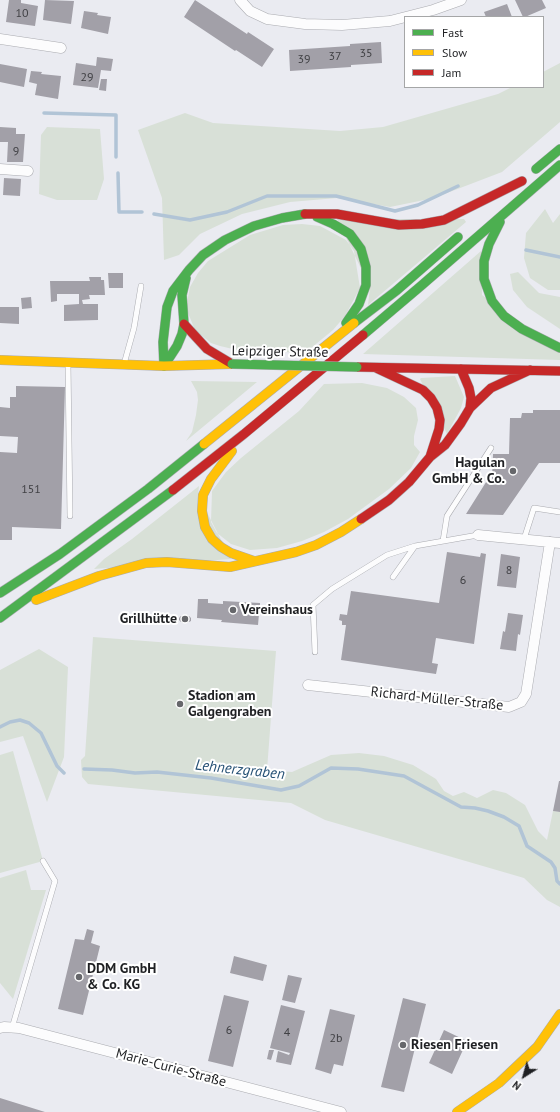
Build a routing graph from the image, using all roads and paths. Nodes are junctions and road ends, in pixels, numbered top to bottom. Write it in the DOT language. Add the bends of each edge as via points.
graph roads {
  1 [pos="240,0"];
  2 [pos="461,0"];
  3 [pos="444,3"];
  4 [pos="410,16"];
  5 [pos="404,17"];
  6 [pos="0,39"];
  7 [pos="61,48"];
  8 [pos="560,149"];
  9 [pos="560,165"];
  10 [pos="0,169"];
  11 [pos="28,171"];
  12 [pos="522,181"];
  13 [pos="498,202"];
  14 [pos="308,213"];
  15 [pos="505,213"];
  16 [pos="462,234"];
  17 [pos="189,270"];
  18 [pos="140,286"];
  19 [pos="184,324"];
  20 [pos="336,337"];
  21 [pos="560,348"];
  22 [pos="0,360"];
  23 [pos="68,363"];
  24 [pos="232,364"];
  25 [pos="124,365"];
  26 [pos="164,366"];
  27 [pos="376,368"];
  28 [pos="461,369"];
  29 [pos="530,370"];
  30 [pos="560,371"];
  31 [pos="470,408"];
  32 [pos="244,434"];
  33 [pos="491,448"];
  34 [pos="430,456"];
  35 [pos="560,512"];
  36 [pos="70,516"];
  37 [pos="478,534"];
  38 [pos="524,540"];
  39 [pos="442,541"];
  40 [pos="555,543"];
  41 [pos="415,546"];
  42 [pos="254,561"];
  43 [pos="393,577"];
  44 [pos="0,593"];
  45 [pos="11,610"];
  46 [pos="0,618"];
  47 [pos="315,652"];
  48 [pos="308,685"];
  49 [pos="43,861"];
  50 [pos="559,1019"];
  51 [pos="0,1028"];
  52 [pos="12,1028"];
  53 [pos="341,1112"];
  54 [pos="457,1112"];
  1 -- 5 [label="street" via="250,12 267,19 305,24 342,25"];
  2 -- 3 [label="street"];
  3 -- 4 [label="street" via="433,10"];
  6 -- 7 [label="street"];
  8 -- 12 [label="main road"];
  9 -- 15 [label="main road"];
  10 -- 11 [label="street"];
  12 -- 13 [label="main road"];
  12 -- 14 [label="main road" via="444,220 422,224 399,225 337,214"];
  14 -- 17 [label="main road" via="254,226 225,240 203,255"];
  14 -- 20 [label="main road" via="350,234 361,249 366,267 366,285 359,304"];
  15 -- 21 [label="main road" via="489,244 484,261 484,279 492,301 504,316 522,329"];
  15 -- 32 [label="main road"];
  16 -- 20 [label="main road" via="396,291"];
  17 -- 19 [label="main road" via="182,295"];
  17 -- 26 [label="main road" via="173,291 167,307 163,342"];
  18 -- 25 [label="lane" via="134,328"];
  19 -- 24 [label="main road" via="207,349"];
  19 -- 26 [label="main road" via="177,346"];
  20 -- 44 [label="main road" via="148,489 60,554"];
  22 -- 23 [label="main road, Leipziger Straße"];
  23 -- 25 [label="main road, Leipziger Straße"];
  23 -- 36 [label="lane"];
  24 -- 26 [label="main road, Leipziger Straße"];
  24 -- 27 [label="main road, Leipziger Straße, bridge"];
  25 -- 26 [label="main road, Leipziger Straße"];
  27 -- 28 [label="main road, Leipziger Straße"];
  27 -- 34 [label="main road" via="422,390 431,398 440,420"];
  28 -- 29 [label="main road, Leipziger Straße"];
  28 -- 31 [label="main road" via="469,388"];
  29 -- 30 [label="main road, Leipziger Straße"];
  29 -- 31 [label="main road" via="491,388"];
  31 -- 34 [label="main road" via="445,445"];
  32 -- 42 [label="main road" via="207,487 203,495 202,511 205,527 212,539 231,553"];
  32 -- 45 [label="main road" via="158,502"];
  33 -- 39 [label="lane" via="447,516"];
  34 -- 42 [label="main road" via="409,482 388,500 341,532 296,552"];
  35 -- 38 [label="lane" via="534,508"];
  37 -- 38 [label="street, Richard-Müller-Straße"];
  37 -- 39 [label="lane"];
  38 -- 40 [label="street, Richard-Müller-Straße"];
  39 -- 41 [label="lane"];
  40 -- 48 [label="street, Richard-Müller-Straße" via="526,694 521,702 510,707"];
  41 -- 43 [label="lane"];
  41 -- 47 [label="lane" via="388,555 332,589 313,605"];
  42 -- 45 [label="main road" via="230,567 146,563 99,576"];
  45 -- 46 [label="main road"];
  49 -- 52 [label="lane" via="55,881"];
  50 -- 54 [label="main road" via="537,1047 500,1083"];
  51 -- 52 [label="street, Marie-Curie-Straße"];
  52 -- 53 [label="street, Marie-Curie-Straße"];
}
